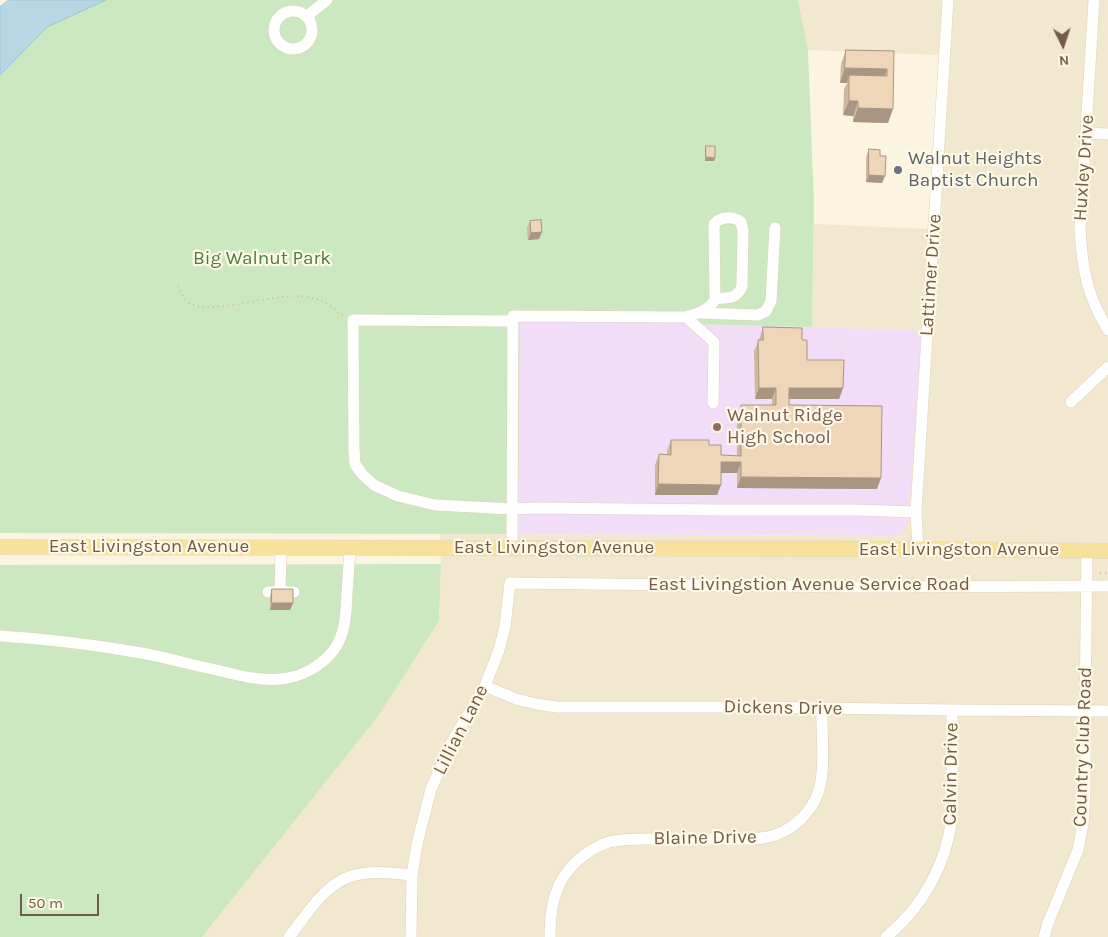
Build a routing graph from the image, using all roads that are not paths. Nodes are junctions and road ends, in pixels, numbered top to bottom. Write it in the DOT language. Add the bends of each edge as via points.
graph roads {
  1 [pos="327,0"];
  2 [pos="948,0"];
  3 [pos="1094,0"];
  4 [pos="307,16"];
  5 [pos="1087,133"];
  6 [pos="1108,134"];
  7 [pos="775,228"];
  8 [pos="715,299"];
  9 [pos="699,312"];
  10 [pos="686,318"];
  11 [pos="513,321"];
  12 [pos="1108,330"];
  13 [pos="1108,367"];
  14 [pos="1071,402"];
  15 [pos="713,403"];
  16 [pos="512,509"];
  17 [pos="916,512"];
  18 [pos="0,547"];
  19 [pos="281,547"];
  20 [pos="350,548"];
  21 [pos="512,548"];
  22 [pos="918,549"];
  23 [pos="1087,551"];
  24 [pos="1108,551"];
  25 [pos="510,583"];
  26 [pos="1087,586"];
  27 [pos="1108,586"];
  28 [pos="268,592"];
  29 [pos="280,592"];
  30 [pos="294,592"];
  31 [pos="0,636"];
  32 [pos="485,686"];
  33 [pos="822,708"];
  34 [pos="952,710"];
  35 [pos="1085,711"];
  36 [pos="1108,711"];
  37 [pos="412,875"];
  38 [pos="290,937"];
  39 [pos="411,937"];
  40 [pos="550,937"];
  41 [pos="886,937"];
  42 [pos="1044,937"];
  1 -- 4 [label="street"];
  2 -- 17 [label="street, Lattimer Drive"];
  3 -- 5 [label="street, Huxley Drive"];
  5 -- 6 [label="street"];
  5 -- 12 [label="street, Huxley Drive" via="1081,252 1090,294"];
  7 -- 9 [label="street" via="771,301 766,311 758,314"];
  8 -- 8 [label="street" via="714,224 724,218 736,218 741,222 743,231 742,286 740,293 734,296"];
  8 -- 9 [label="street" via="706,310"];
  9 -- 10 [label="street"];
  10 -- 11 [label="street" via="513,316"];
  10 -- 15 [label="street" via="714,342"];
  11 -- 16 [label="street"];
  11 -- 16 [label="street" via="353,320 354,450 355,464 362,474 374,485 398,496 435,505"];
  13 -- 14 [label="street"];
  16 -- 17 [label="street"];
  16 -- 21 [label="street"];
  17 -- 22 [label="street, Lattimer Drive"];
  18 -- 19 [label="main road, East Livingston Avenue"];
  19 -- 20 [label="main road, East Livingston Avenue"];
  19 -- 29 [label="street"];
  20 -- 21 [label="main road, East Livingston Avenue"];
  20 -- 31 [label="street" via="346,621 338,642 317,666 290,677 241,676 130,652 55,640"];
  21 -- 22 [label="main road, East Livingston Avenue"];
  22 -- 23 [label="main road, East Livingston Avenue"];
  23 -- 24 [label="main road, East Livingston Avenue"];
  23 -- 26 [label="street, Country Club Road"];
  25 -- 26 [label="street, East Livingstion Avenue Service Road"];
  25 -- 32 [label="street, Lillian Lane" via="499,650"];
  26 -- 27 [label="street, East Livingstion Avenue Service Road"];
  26 -- 35 [label="street, Country Club Road"];
  28 -- 29 [label="street"];
  29 -- 30 [label="street"];
  32 -- 33 [label="street, Dickens Drive" via="516,699 557,707"];
  32 -- 37 [label="street, Lillian Lane" via="453,740 431,789"];
  33 -- 34 [label="street, Dickens Drive"];
  33 -- 40 [label="street, Blaine Drive" via="821,782 815,800 795,825 776,835 755,839 637,839 609,842 595,848 564,875 552,902"];
  34 -- 35 [label="street, Dickens Drive"];
  34 -- 41 [label="street, Calvin Drive" via="952,816 944,856 924,895"];
  35 -- 36 [label="street, Dickens Drive"];
  35 -- 42 [label="street, Country Club Road" via="1083,824 1078,850"];
  37 -- 38 [label="street" via="364,874 339,882 320,898"];
  37 -- 39 [label="street, Lillian Lane"];
}
